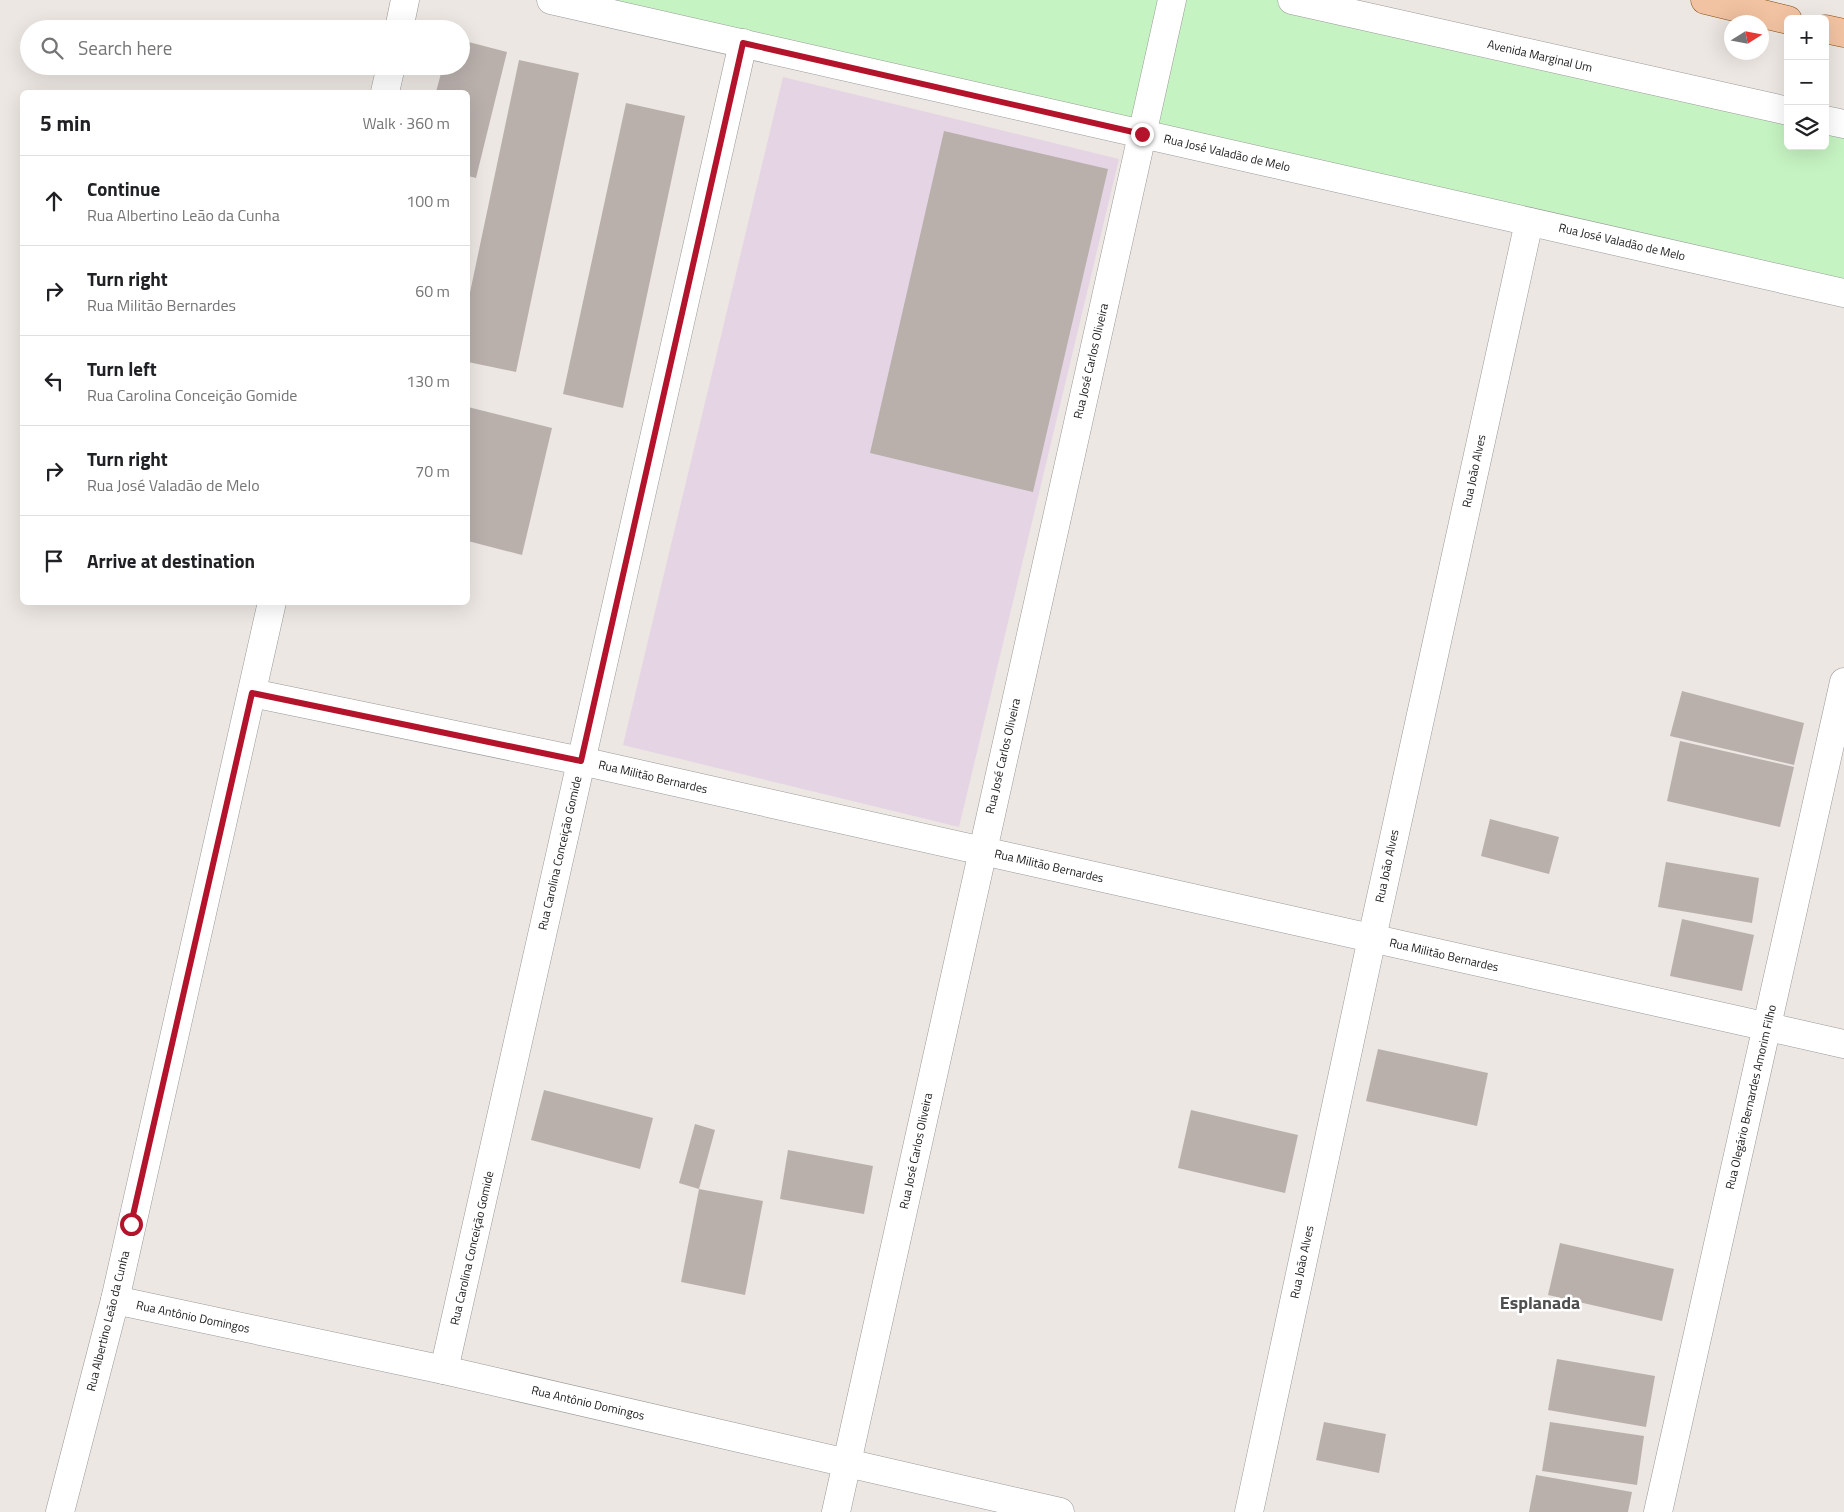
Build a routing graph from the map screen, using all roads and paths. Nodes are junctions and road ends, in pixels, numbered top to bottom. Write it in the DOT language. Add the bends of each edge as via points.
graph roads {
  1 [pos="405,0"];
  2 [pos="551,0"];
  3 [pos="1172,0"];
  4 [pos="1292,0"];
  5 [pos="1705,0"];
  6 [pos="1784,19"];
  7 [pos="401,20"];
  8 [pos="1829,29"];
  9 [pos="1844,33"];
  10 [pos="743,43"];
  11 [pos="389,75"];
  12 [pos="385,90"];
  13 [pos="1784,111"];
  14 [pos="1829,121"];
  15 [pos="1844,124"];
  16 [pos="1142,134"];
  17 [pos="1529,222"];
  18 [pos="1844,293"];
  19 [pos="271,605"];
  20 [pos="1844,682"];
  21 [pos="252,693"];
  22 [pos="581,761"];
  23 [pos="982,851"];
  24 [pos="1372,938"];
  25 [pos="1767,1027"];
  26 [pos="1844,1044"];
  27 [pos="115,1300"];
  28 [pos="444,1370"];
  29 [pos="848,1463"];
  30 [pos="60,1512"];
  31 [pos="836,1512"];
  32 [pos="1060,1512"];
  33 [pos="1249,1512"];
  34 [pos="1658,1512"];
  1 -- 7 [label="street"];
  2 -- 10 [label="street, Rua José Valadão de Melo"];
  3 -- 16 [label="street, Rua José Carlos Oliveira"];
  4 -- 13 [label="street, Avenida Marginal Um"];
  5 -- 6 [label="main road"];
  8 -- 9 [label="main road"];
  10 -- 16 [label="street, Rua José Valadão de Melo"];
  10 -- 22 [label="street, Rua Carolina Conceição Gomide"];
  11 -- 12 [label="street"];
  14 -- 15 [label="street"];
  16 -- 17 [label="street, Rua José Valadão de Melo"];
  16 -- 23 [label="street, Rua José Carlos Oliveira"];
  17 -- 18 [label="street, Rua José Valadão de Melo"];
  17 -- 24 [label="street, Rua João Alves"];
  19 -- 21 [label="street, Rua Albertino Leão da Cunha"];
  20 -- 25 [label="street, Rua Olegário Bernardes Amorim Filho"];
  21 -- 22 [label="street, Rua Militão Bernardes"];
  21 -- 27 [label="street, Rua Albertino Leão da Cunha"];
  22 -- 23 [label="street, Rua Militão Bernardes"];
  22 -- 28 [label="street, Rua Carolina Conceição Gomide"];
  23 -- 24 [label="street, Rua Militão Bernardes"];
  23 -- 29 [label="street, Rua José Carlos Oliveira"];
  24 -- 25 [label="street, Rua Militão Bernardes"];
  24 -- 33 [label="street, Rua João Alves"];
  25 -- 26 [label="street, Rua Militão Bernardes"];
  25 -- 34 [label="street, Rua Olegário Bernardes Amorim Filho"];
  27 -- 28 [label="street, Rua Antônio Domingos"];
  27 -- 30 [label="street, Rua Albertino Leão da Cunha"];
  28 -- 29 [label="street, Rua Antônio Domingos"];
  29 -- 31 [label="street, Rua José Carlos Oliveira"];
  29 -- 32 [label="street, Rua Antônio Domingos"];
}
